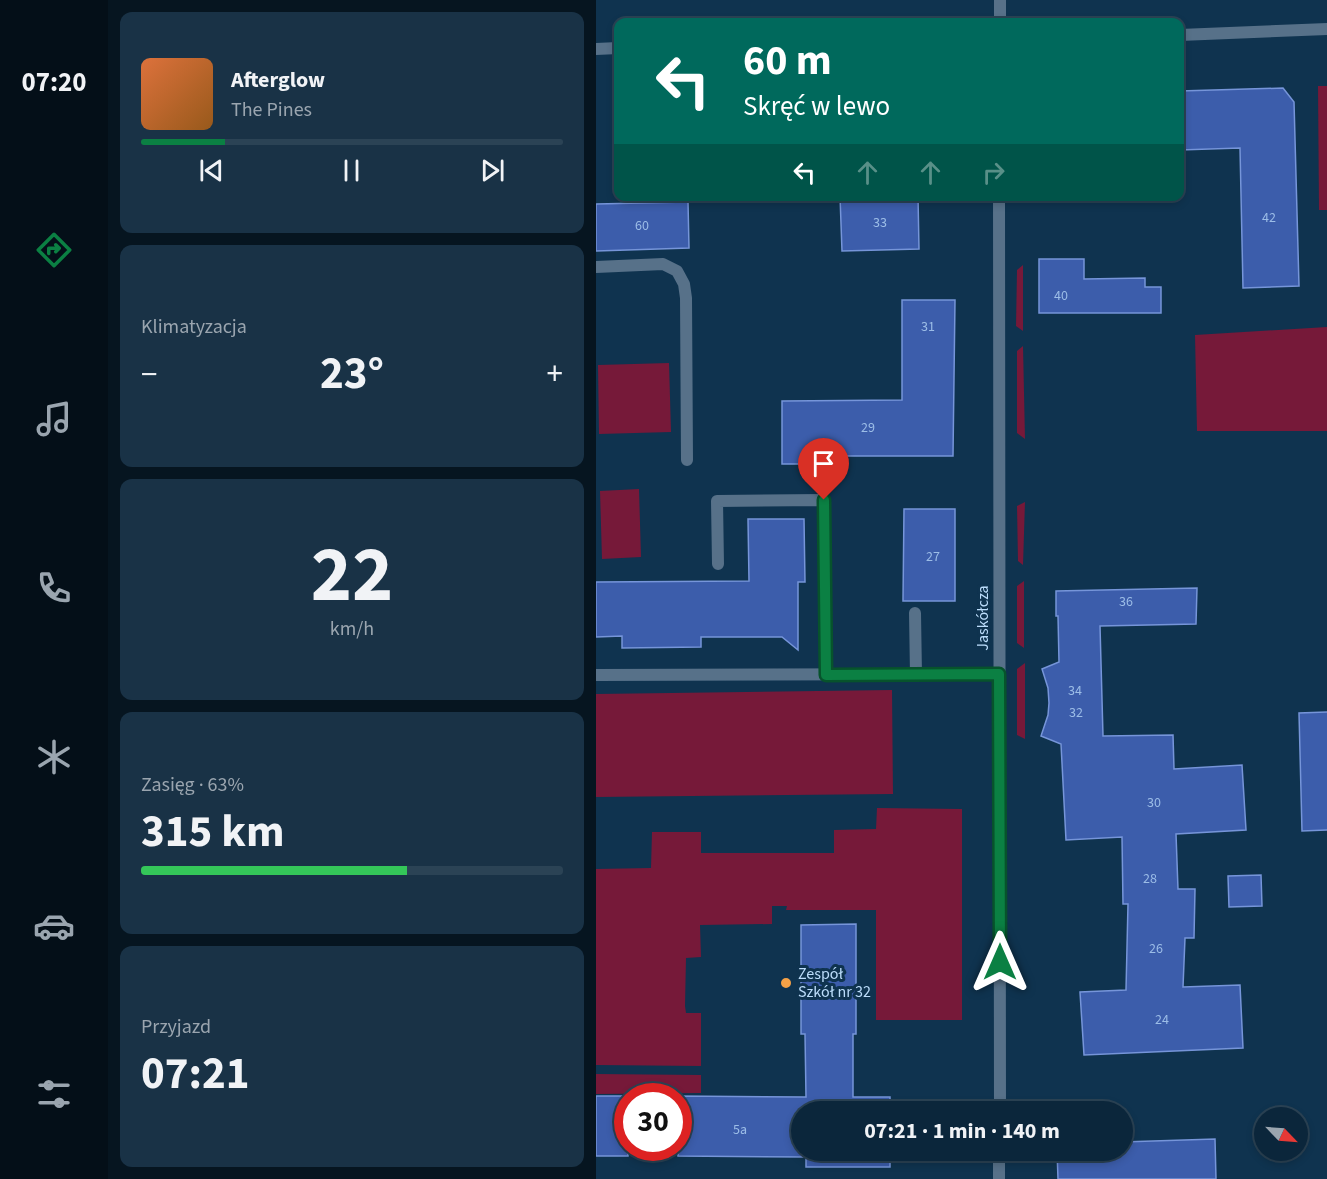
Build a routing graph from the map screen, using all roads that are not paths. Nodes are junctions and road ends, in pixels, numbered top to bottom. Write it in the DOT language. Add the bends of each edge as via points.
graph roads {
  1 [pos="1000,0"];
  2 [pos="1000,18"];
  3 [pos="1328,30"];
  4 [pos="1184,35"];
  5 [pos="614,48"];
  6 [pos="596,49"];
  7 [pos="999,201"];
  8 [pos="596,267"];
  9 [pos="687,460"];
  10 [pos="718,564"];
  11 [pos="915,613"];
  12 [pos="999,674"];
  13 [pos="596,675"];
  14 [pos="826,675"];
  15 [pos="916,675"];
  16 [pos="1000,1101"];
  17 [pos="999,1161"];
  18 [pos="999,1179"];
  1 -- 2 [label="street"];
  3 -- 4 [label="street"];
  5 -- 6 [label="street"];
  7 -- 12 [label="street, Jaskółcza"];
  8 -- 9 [label="street" via="663,264 677,271 684,284"];
  10 -- 14 [label="street" via="717,501 824,500"];
  11 -- 15 [label="street"];
  12 -- 15 [label="street"];
  12 -- 16 [label="street, Jaskółcza"];
  13 -- 14 [label="street"];
  14 -- 15 [label="street"];
  17 -- 18 [label="street"];
}
